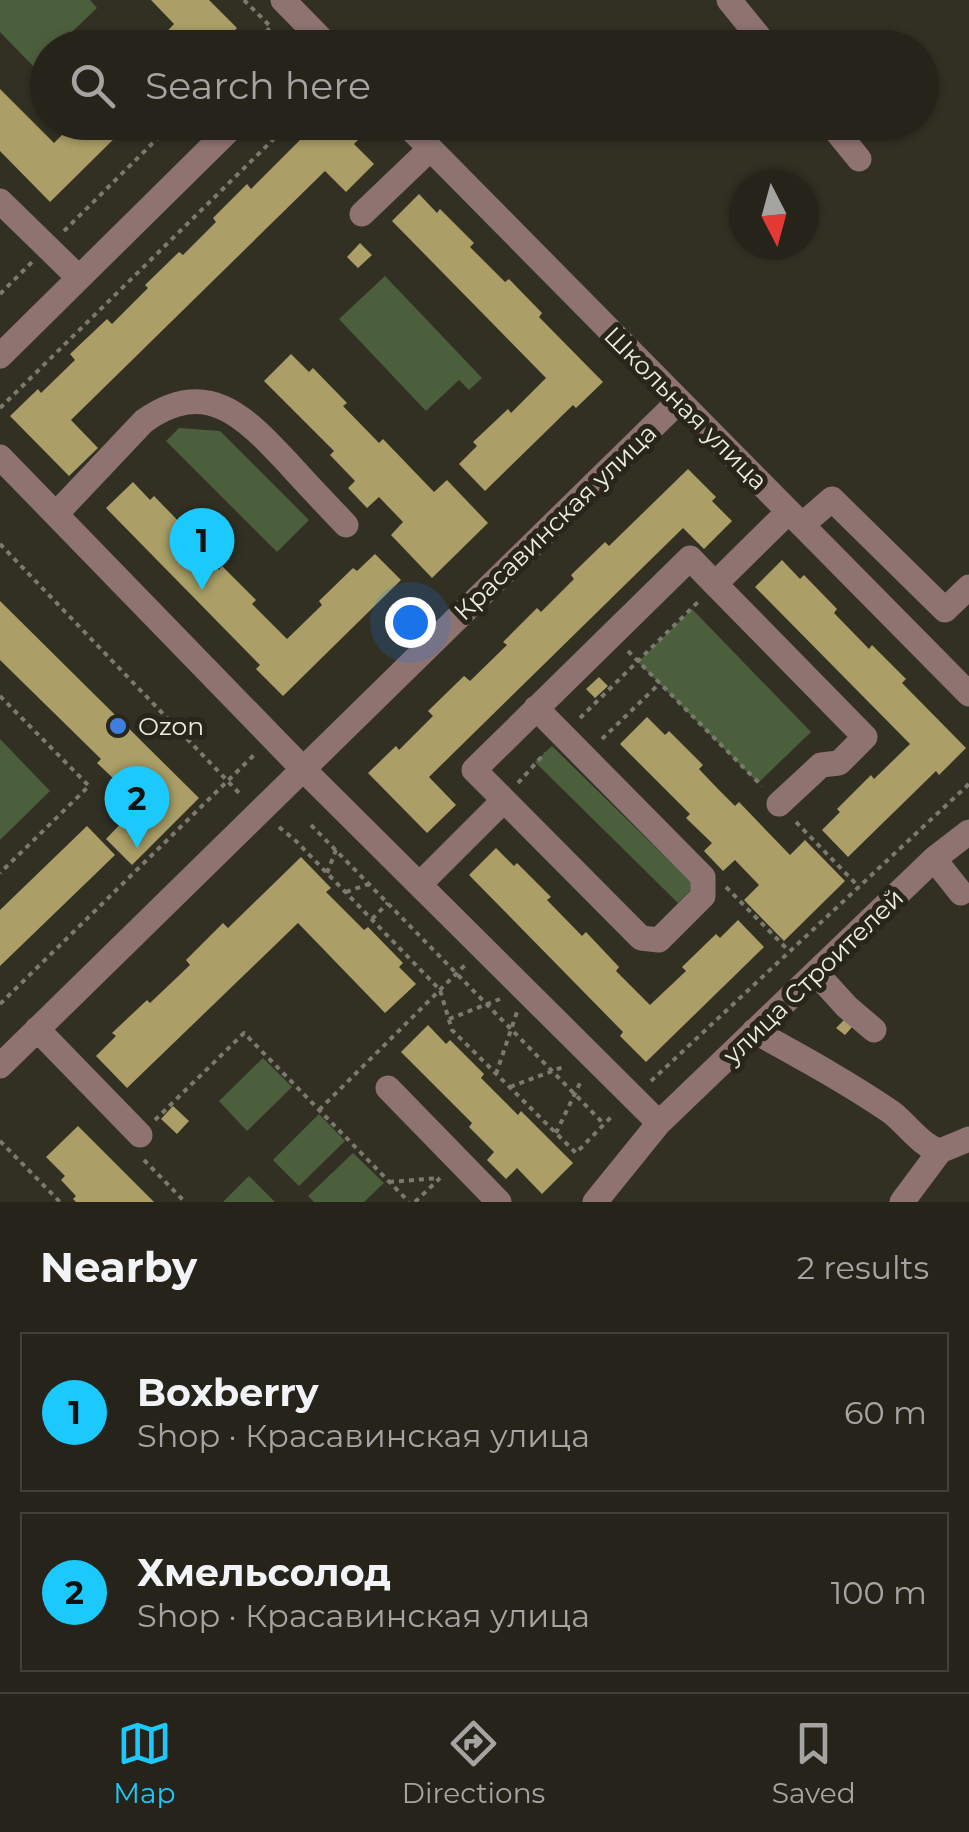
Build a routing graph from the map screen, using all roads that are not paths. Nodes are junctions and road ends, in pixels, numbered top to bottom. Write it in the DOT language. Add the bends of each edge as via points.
graph roads {
  1 [pos="283,0"];
  2 [pos="730,0"];
  3 [pos="309,30"];
  4 [pos="754,30"];
  5 [pos="220,140"];
  6 [pos="421,140"];
  7 [pos="844,140"];
  8 [pos="430,149"];
  9 [pos="859,159"];
  10 [pos="0,201"];
  11 [pos="362,214"];
  12 [pos="79,278"];
  13 [pos="0,356"];
  14 [pos="679,401"];
  15 [pos="0,457"];
  16 [pos="56,514"];
  17 [pos="795,518"];
  18 [pos="346,525"];
  19 [pos="715,584"];
  20 [pos="969,588"];
  21 [pos="945,610"];
  22 [pos="920,645"];
  23 [pos="969,694"];
  24 [pos="536,708"];
  25 [pos="303,769"];
  26 [pos="504,800"];
  27 [pos="779,804"];
  28 [pos="969,832"];
  29 [pos="934,859"];
  30 [pos="420,884"];
  31 [pos="962,893"];
  32 [pos="816,973"];
  33 [pos="37,1029"];
  34 [pos="874,1030"];
  35 [pos="754,1031"];
  36 [pos="0,1066"];
  37 [pos="388,1088"];
  38 [pos="659,1123"];
  39 [pos="140,1134"];
  40 [pos="969,1139"];
  41 [pos="940,1151"];
  42 [pos="500,1202"];
  43 [pos="595,1202"];
  44 [pos="902,1202"];
  1 -- 3 [label="street"];
  2 -- 4 [label="street"];
  5 -- 12 [label="street"];
  6 -- 8 [label="street, Школьная улица"];
  7 -- 9 [label="street"];
  8 -- 11 [label="street"];
  8 -- 14 [label="street, Школьная улица"];
  10 -- 12 [label="street"];
  12 -- 13 [label="street"];
  14 -- 17 [label="street, Школьная улица"];
  14 -- 25 [label="street, Красавинская улица"];
  15 -- 16 [label="street"];
  16 -- 18 [label="street" via="144,421 186,402 231,410 254,426"];
  16 -- 25 [label="street"];
  17 -- 19 [label="street"];
  17 -- 21 [label="street" via="832,498"];
  17 -- 22 [label="street, Школьная улица"];
  19 -- 24 [label="street" via="690,558"];
  19 -- 27 [label="street" via="865,737 840,763 821,765"];
  20 -- 21 [label="street"];
  21 -- 22 [label="street"];
  22 -- 23 [label="street, Школьная улица"];
  24 -- 26 [label="street" via="474,770"];
  24 -- 26 [label="street" via="703,877 704,896 659,940 641,938"];
  25 -- 30 [label="street"];
  25 -- 33 [label="street, Красавинская улица"];
  26 -- 30 [label="street"];
  28 -- 29 [label="street, улица Строителей"];
  29 -- 31 [label="street"];
  29 -- 32 [label="street, улица Строителей"];
  30 -- 38 [label="street"];
  32 -- 34 [label="street"];
  32 -- 35 [label="street, улица Строителей"];
  33 -- 36 [label="street, Красавинская улица"];
  33 -- 39 [label="street"];
  35 -- 38 [label="street, улица Строителей"];
  35 -- 41 [label="street" via="842,1079"];
  37 -- 42 [label="street"];
  38 -- 43 [label="street, улица Строителей"];
  40 -- 41 [label="street"];
  41 -- 44 [label="street"];
}
